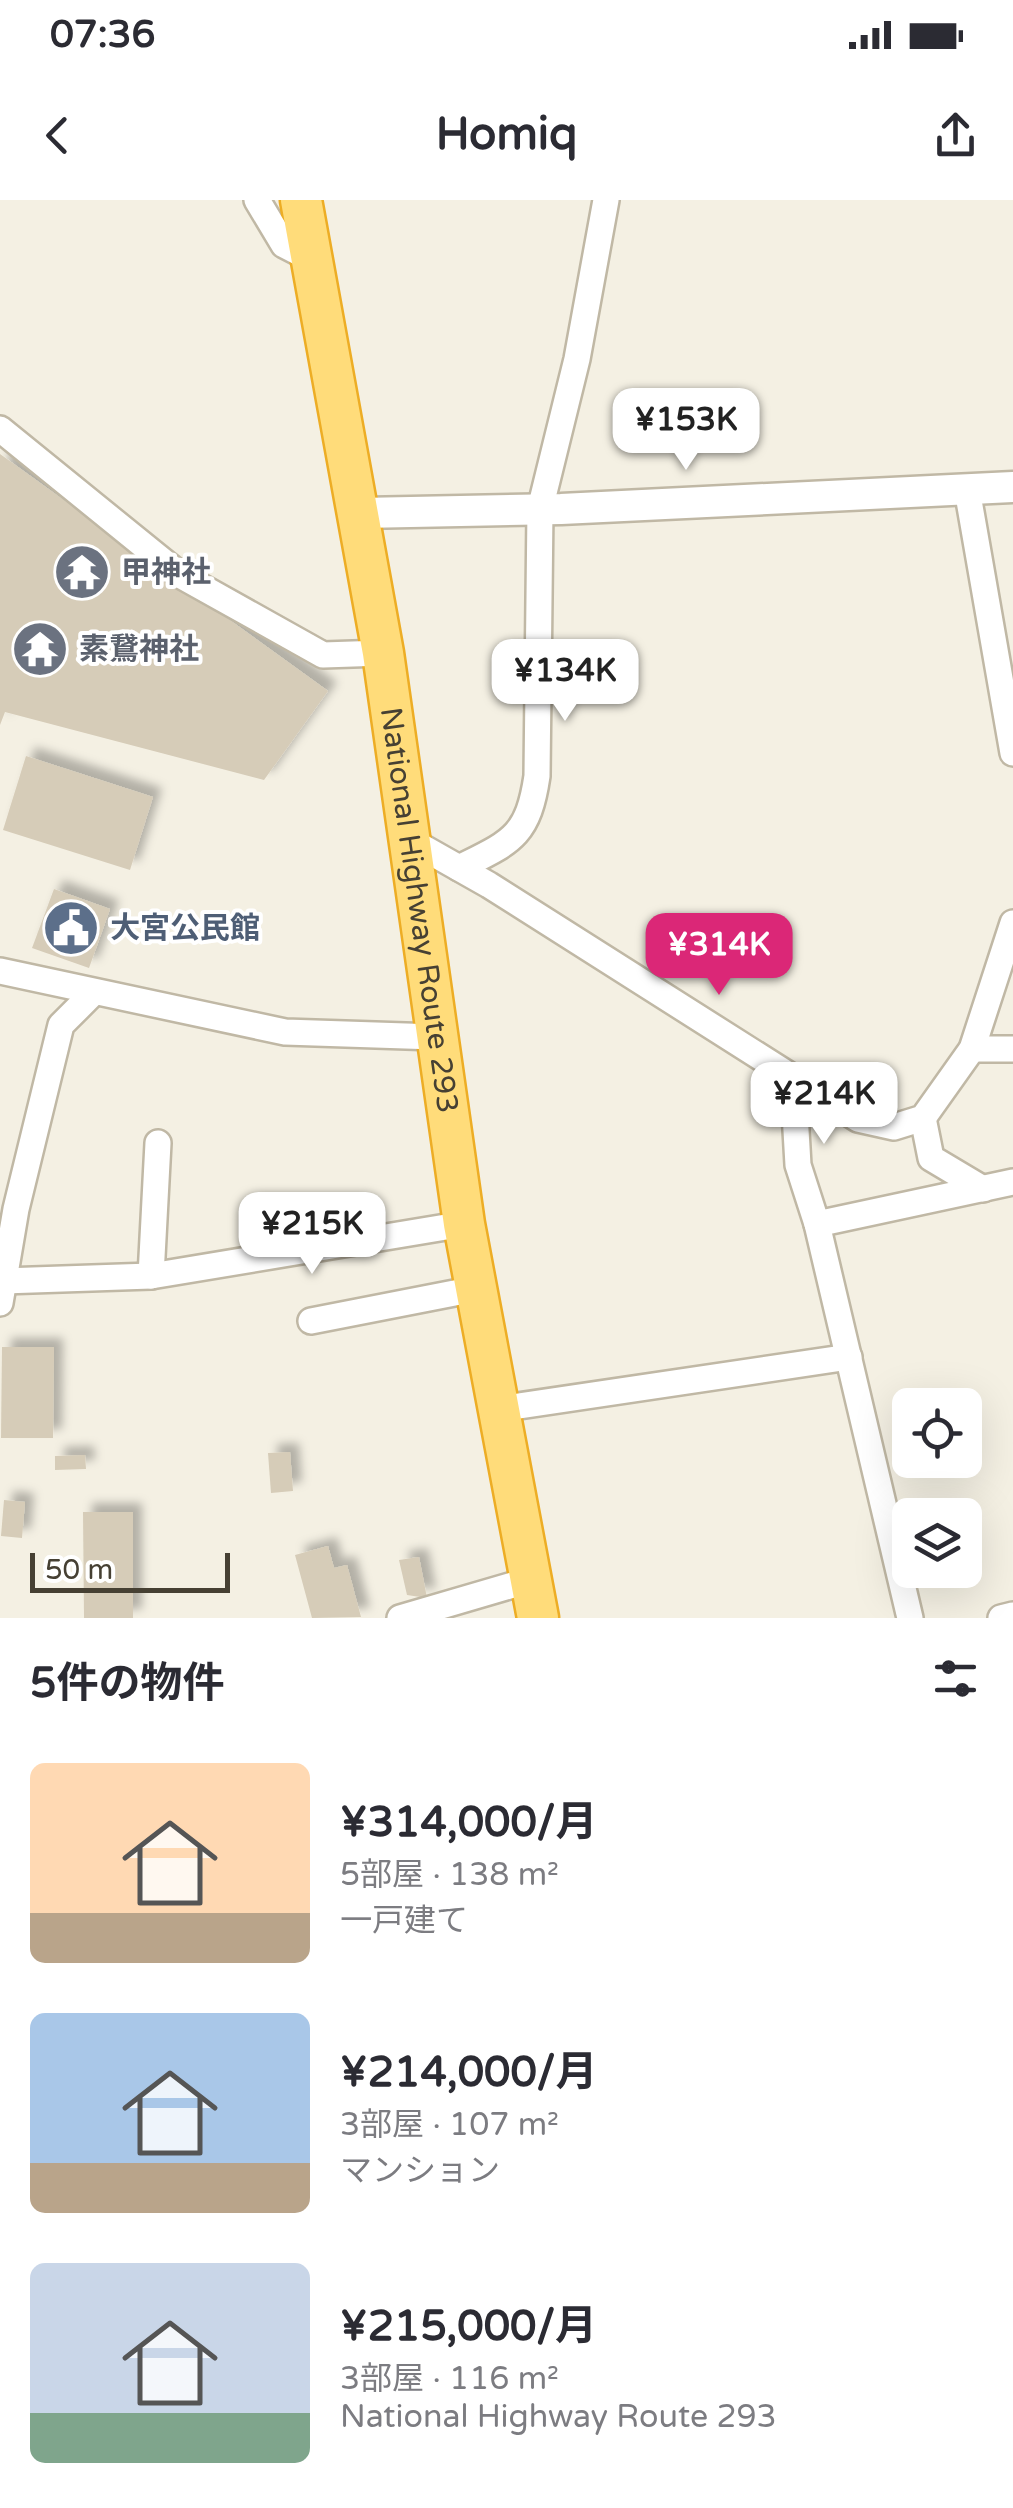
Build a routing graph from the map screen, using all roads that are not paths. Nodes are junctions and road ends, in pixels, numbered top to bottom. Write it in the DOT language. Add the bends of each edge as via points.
graph roads {
  1 [pos="257,200"];
  2 [pos="302,200"];
  3 [pos="606,200"];
  4 [pos="314,261"];
  5 [pos="0,429"];
  6 [pos="1013,487"];
  7 [pos="967,490"];
  8 [pos="540,509"];
  9 [pos="361,513"];
  10 [pos="383,653"];
  11 [pos="1013,753"];
  12 [pos="412,842"];
  13 [pos="459,868"];
  14 [pos="1013,923"];
  15 [pos="0,971"];
  16 [pos="94,993"];
  17 [pos="436,1037"];
  18 [pos="1013,1049"];
  19 [pos="972,1050"];
  20 [pos="793,1078"];
  21 [pos="924,1118"];
  22 [pos="158,1142"];
  23 [pos="1013,1182"];
  24 [pos="983,1189"];
  25 [pos="8,1208"];
  26 [pos="464,1224"];
  27 [pos="817,1224"];
  28 [pos="151,1276"];
  29 [pos="475,1289"];
  30 [pos="2,1292"];
  31 [pos="311,1321"];
  32 [pos="849,1357"];
  33 [pos="498,1409"];
  34 [pos="534,1599"];
  35 [pos="1013,1615"];
  36 [pos="400,1618"];
  37 [pos="910,1618"];
  38 [pos="1001,1618"];
  1 -- 4 [label="street" via="284,245"];
  2 -- 4 [label="highway, National Highway Route 293"];
  3 -- 8 [label="street" via="578,359"];
  4 -- 9 [label="highway, National Highway Route 293"];
  5 -- 10 [label="street" via="180,574 323,655"];
  6 -- 7 [label="street"];
  7 -- 8 [label="street"];
  7 -- 11 [label="street"];
  8 -- 9 [label="street"];
  8 -- 13 [label="street" via="532,814 512,842"];
  9 -- 10 [label="highway, National Highway Route 293"];
  10 -- 12 [label="highway, National Highway Route 293"];
  12 -- 13 [label="street"];
  12 -- 17 [label="highway, National Highway Route 293"];
  13 -- 20 [label="street"];
  14 -- 19 [label="street"];
  15 -- 16 [label="street"];
  16 -- 17 [label="street" via="284,1032"];
  16 -- 25 [label="street" via="61,1025"];
  17 -- 26 [label="highway, National Highway Route 293"];
  18 -- 19 [label="street"];
  19 -- 21 [label="street"];
  20 -- 21 [label="street" via="858,1119 894,1127"];
  20 -- 27 [label="street" via="798,1164"];
  21 -- 24 [label="street" via="931,1158"];
  22 -- 28 [label="street"];
  23 -- 24 [label="street"];
  24 -- 27 [label="street"];
  25 -- 30 [label="street"];
  26 -- 28 [label="street"];
  26 -- 29 [label="highway, National Highway Route 293"];
  27 -- 32 [label="street"];
  28 -- 30 [label="street"];
  29 -- 31 [label="street"];
  29 -- 33 [label="highway, National Highway Route 293"];
  32 -- 33 [label="street"];
  32 -- 37 [label="street"];
  33 -- 34 [label="highway, National Highway Route 293"];
  34 -- 36 [label="street"];
  35 -- 38 [label="street"];
}
